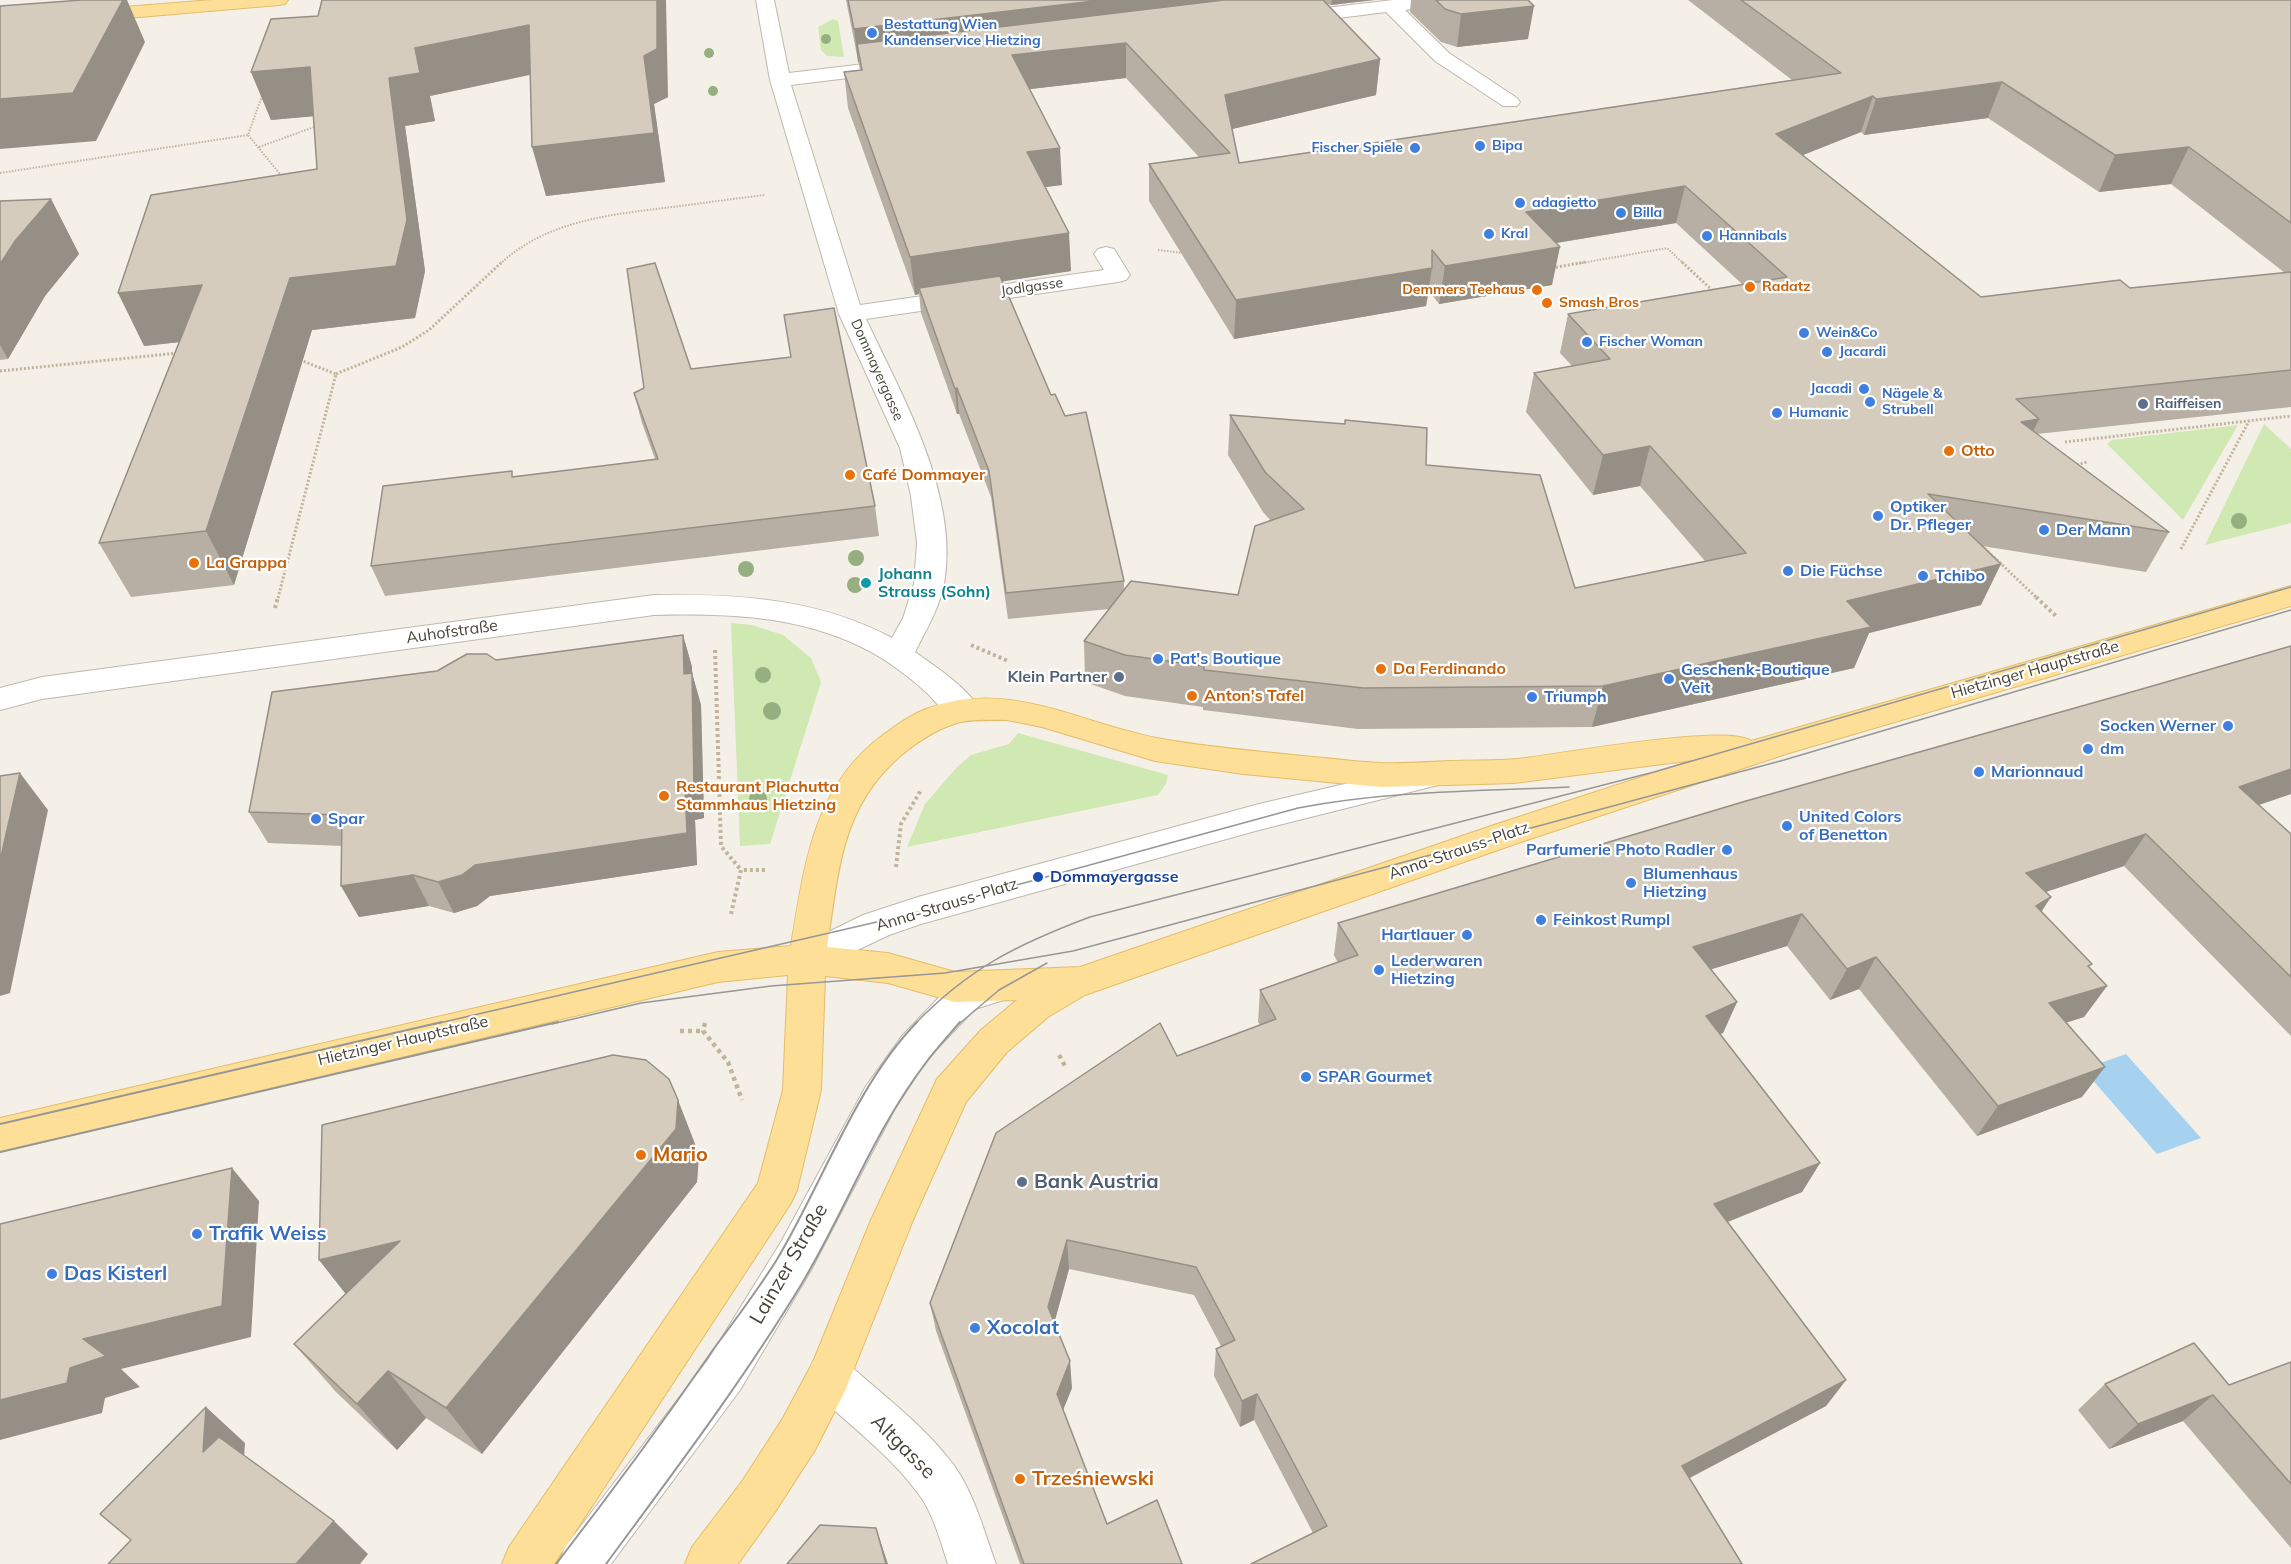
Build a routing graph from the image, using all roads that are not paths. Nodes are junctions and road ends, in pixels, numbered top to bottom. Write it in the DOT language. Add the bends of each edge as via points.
graph roads {
  1 [pos="279,0"];
  2 [pos="765,0"];
  3 [pos="1438,0"];
  4 [pos="1391,6"];
  5 [pos="1271,21"];
  6 [pos="0,23"];
  7 [pos="909,64"];
  8 [pos="780,80"];
  9 [pos="1510,102"];
  10 [pos="1106,254"];
  11 [pos="852,314"];
  12 [pos="2291,596"];
  13 [pos="898,654"];
  14 [pos="0,699"];
  15 [pos="964,710"];
  16 [pos="1779,744"];
  17 [pos="1440,773"];
  18 [pos="807,959"];
  19 [pos="1080,982"];
  20 [pos="1005,984"];
  21 [pos="0,1135"];
  22 [pos="829,1376"];
  23 [pos="526,1564"];
  24 [pos="582,1564"];
  25 [pos="709,1564"];
  26 [pos="972,1564"];
  1 -- 6 [label="main road"];
  2 -- 8 [label="street, Dommayergasse"];
  3 -- 4 [label="street"];
  4 -- 5 [label="street"];
  4 -- 9 [label="street" via="1442,57"];
  7 -- 8 [label="street"];
  8 -- 11 [label="street, Dommayergasse"];
  10 -- 11 [label="street, Jodlgasse" via="1118,275"];
  11 -- 13 [label="street, Dommayergasse" via="913,448 925,496 931,543 929,584 918,618"];
  12 -- 16 [label="main road, Hietzinger Hauptstraße"];
  13 -- 14 [label="street, Auhofstraße" via="856,631 804,613 702,603 654,605 42,688"];
  13 -- 15 [label="street" via="924,671"];
  15 -- 17 [label="main road, Anna-Strauss-Platz" via="1007,709 1043,716 1155,749 1202,757 1381,775"];
  15 -- 18 [label="main road, Anna-Strauss-Platz" via="915,728 876,757 853,785 836,817 821,871"];
  16 -- 17 [label="main road, Anna-Strauss-Platz" via="1695,748 1514,771"];
  16 -- 19 [label="main road, Anna-Strauss-Platz"];
  17 -- 18 [label="street, Anna-Strauss-Platz" via="1259,817 907,915 876,925"];
  18 -- 20 [label="main road, Anna-Strauss-Platz" via="888,968 955,987"];
  18 -- 21 [label="main road, Hietzinger Hauptstraße" via="718,967"];
  18 -- 23 [label="main road" via="802,1090 777,1190"];
  19 -- 20 [label="main road, Anna-Strauss-Platz"];
  19 -- 22 [label="main road" via="1035,1006 993,1041 951,1090 892,1220"];
  20 -- 24 [label="street, Lainzer Straße" via="962,998 915,1047 880,1098 796,1256 724,1375"];
  22 -- 25 [label="main road" via="799,1434"];
  22 -- 26 [label="street, Altgasse" via="934,1476 951,1506"];
}
